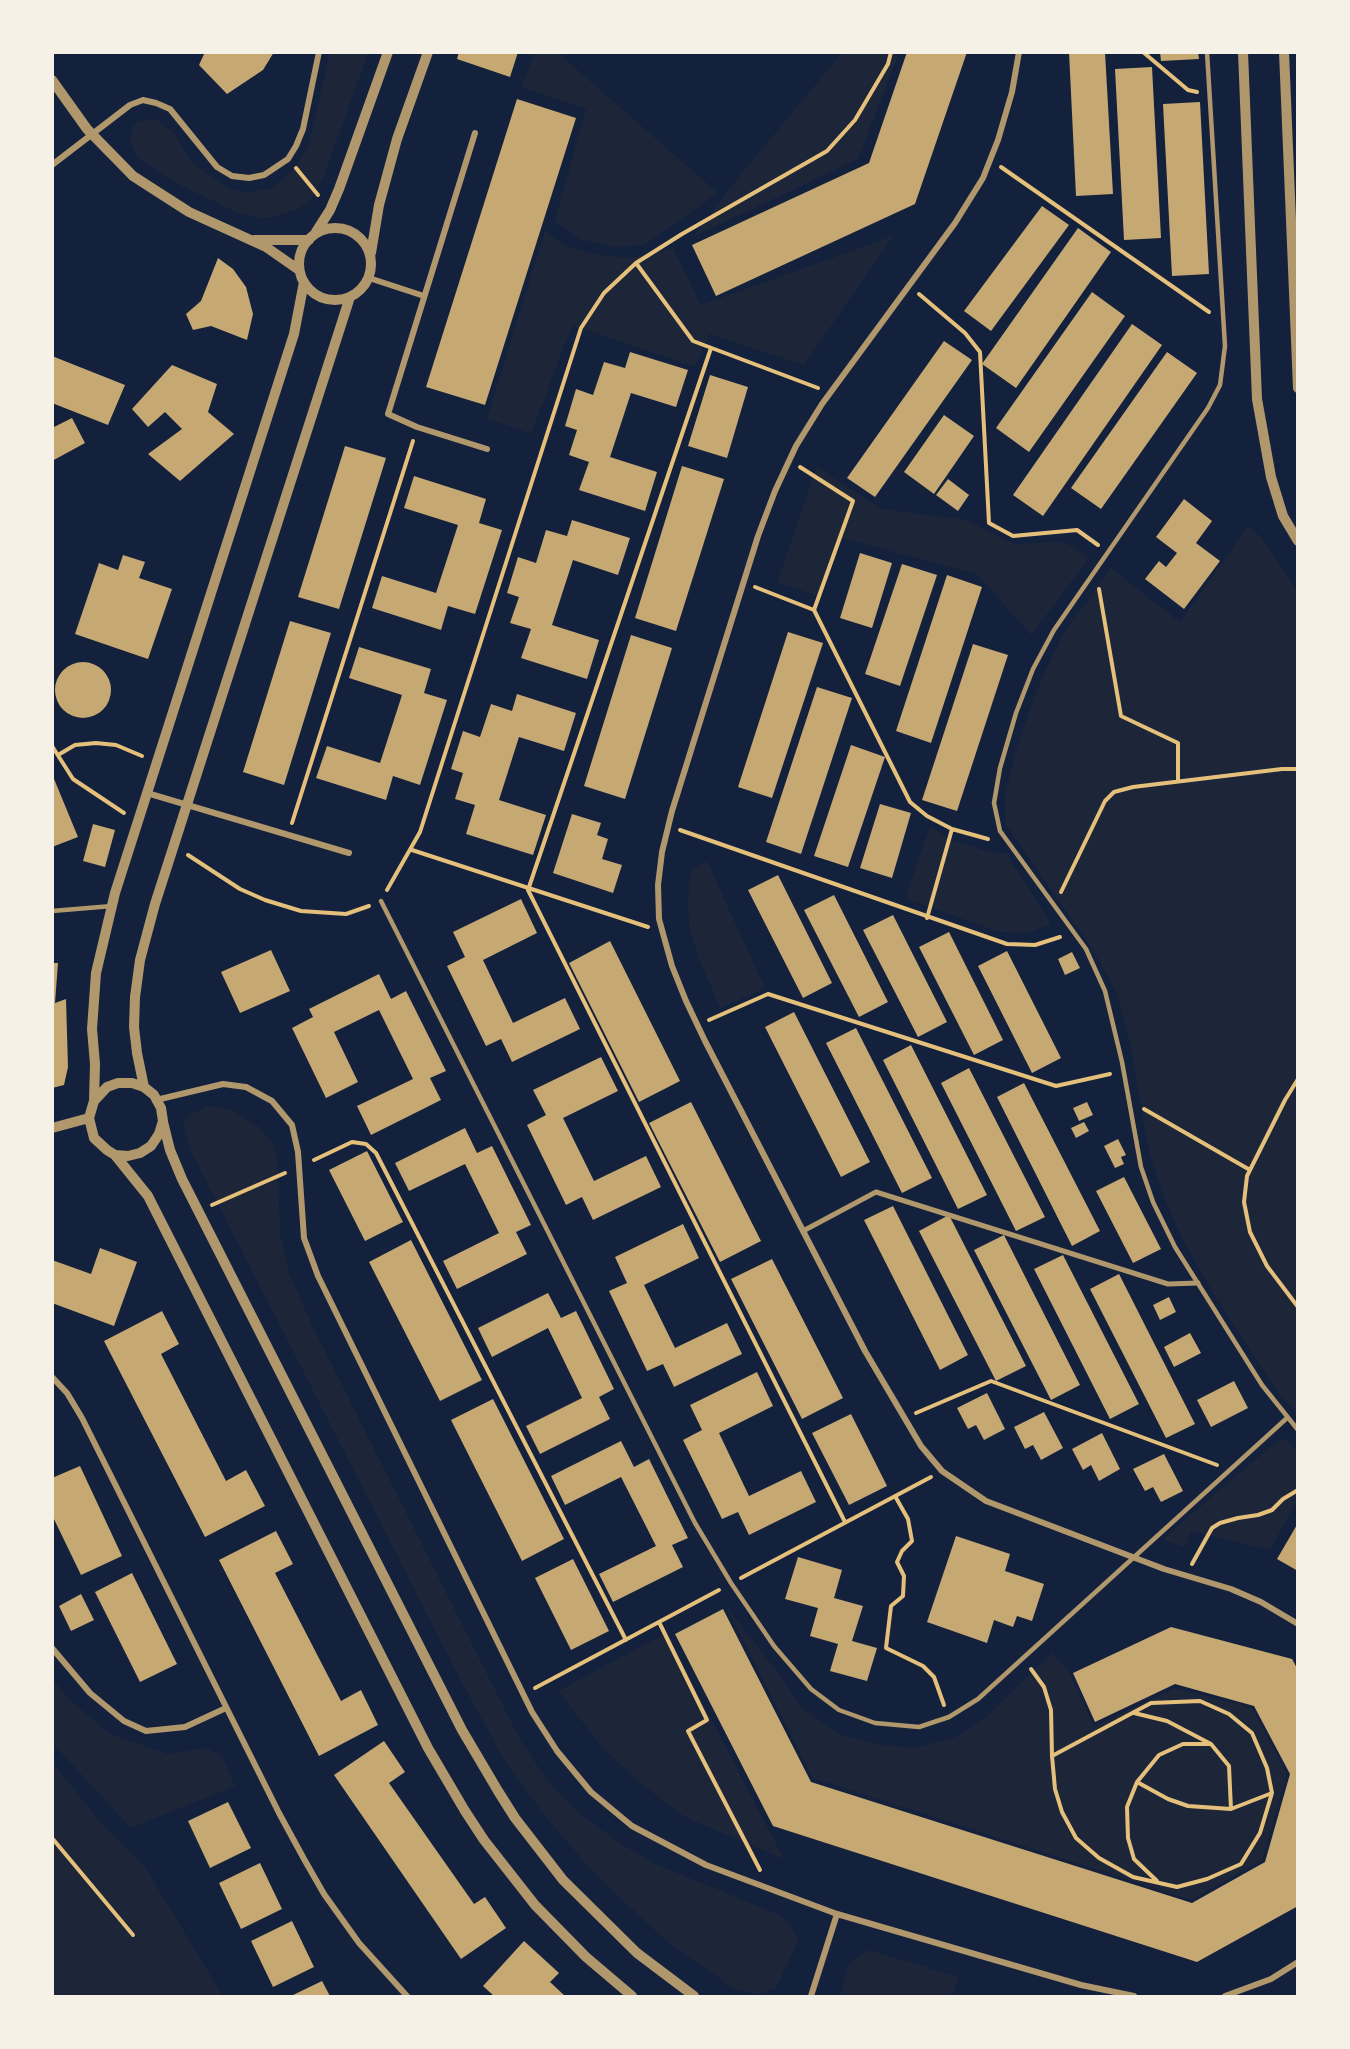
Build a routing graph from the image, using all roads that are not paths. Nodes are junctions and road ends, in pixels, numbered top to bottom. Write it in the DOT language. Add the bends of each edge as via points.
graph roads {
  1 [pos="319,52"];
  2 [pos="388,52"];
  3 [pos="428,52"];
  4 [pos="1019,52"];
  5 [pos="1207,52"];
  6 [pos="1243,52"];
  7 [pos="1284,52"];
  8 [pos="52,80"];
  9 [pos="474,133"];
  10 [pos="92,135"];
  11 [pos="52,165"];
  12 [pos="313,236"];
  13 [pos="252,240"];
  14 [pos="371,253"];
  15 [pos="299,270"];
  16 [pos="369,278"];
  17 [pos="304,282"];
  18 [pos="424,296"];
  19 [pos="350,297"];
  20 [pos="1298,388"];
  21 [pos="487,449"];
  22 [pos="1298,542"];
  23 [pos="147,793"];
  24 [pos="187,805"];
  25 [pos="349,853"];
  26 [pos="381,901"];
  27 [pos="112,906"];
  28 [pos="52,911"];
  29 [pos="144,1087"];
  30 [pos="156,1100"];
  31 [pos="94,1101"];
  32 [pos="89,1118"];
  33 [pos="163,1121"];
  34 [pos="52,1128"];
  35 [pos="115,1155"];
  36 [pos="803,1231"];
  37 [pos="1198,1283"];
  38 [pos="52,1377"];
  39 [pos="1287,1418"];
  40 [pos="1298,1430"];
  41 [pos="1298,1624"];
  42 [pos="52,1648"];
  43 [pos="226,1708"];
  44 [pos="837,1914"];
  45 [pos="1298,1962"];
  46 [pos="407,1996"];
  47 [pos="632,1996"];
  48 [pos="694,1996"];
  49 [pos="811,1996"];
  50 [pos="1134,1996"];
  51 [pos="1225,1996"];
  1 -- 10 [label="street" via="303,129 288,159 264,175 232,176 217,167 170,109 156,103 143,100 130,105"];
  2 -- 12 [label="street" via="330,210"];
  3 -- 14 [label="street" via="397,139"];
  4 -- 36 [label="street" via="1012,93 983,178 955,223 831,392 796,446 775,490 662,852 659,919 672,966 697,1025"];
  5 -- 37 [label="lane" via="1225,346 1220,385 1054,630 1016,713 994,803 1000,831 1086,949 1105,991 1141,1167 1175,1247"];
  6 -- 22 [label="street" via="1257,399 1271,477 1283,516"];
  7 -- 20 [label="street"];
  8 -- 10 [label="street"];
  9 -- 18 [label="street"];
  10 -- 11 [label="street"];
  10 -- 13 [label="street" via="133,176 161,196"];
  12 -- 13 [label="street"];
  12 -- 14 [label="street" via="328,228 353,231"];
  12 -- 15 [label="street" via="303,245"];
  13 -- 15 [label="street"];
  14 -- 16 [label="street"];
  15 -- 17 [label="street"];
  16 -- 18 [label="street"];
  16 -- 19 [label="street"];
  17 -- 19 [label="street" via="325,299"];
  17 -- 23 [label="street" via="291,344"];
  18 -- 21 [label="street" via="388,414"];
  19 -- 24 [label="street"];
  23 -- 24 [label="street"];
  23 -- 27 [label="street"];
  24 -- 25 [label="street"];
  24 -- 29 [label="street" via="155,904 137,978 134,1027"];
  26 -- 39 [label="lane" via="695,1523 774,1646 811,1689 838,1710 875,1723 919,1727 978,1699"];
  27 -- 28 [label="lane"];
  27 -- 31 [label="street" via="94,995"];
  29 -- 30 [label="street"];
  29 -- 31 [label="street" via="118,1083"];
  30 -- 33 [label="street"];
  30 -- 44 [label="street" via="223,1084 246,1087 272,1101 292,1125 298,1152 304,1238 318,1276 532,1712 591,1792 632,1826 706,1865"];
  31 -- 32 [label="street"];
  32 -- 34 [label="street"];
  32 -- 35 [label="street" via="94,1138"];
  33 -- 35 [label="street" via="151,1146 128,1156"];
  33 -- 48 [label="street" via="170,1150 198,1211 462,1730 498,1791 563,1880 638,1953"];
  35 -- 47 [label="street" via="148,1196 428,1749 465,1811 535,1905 586,1957"];
  36 -- 37 [label="street" via="876,1192 1168,1284"];
  36 -- 41 [label="street" via="865,1351 921,1446 942,1471 986,1500 1164,1569 1231,1589"];
  37 -- 39 [label="lane"];
  38 -- 43 [label="street" via="82,1418"];
  39 -- 40 [label="lane"];
  42 -- 43 [label="street" via="90,1693 124,1721 146,1731 185,1727"];
  43 -- 46 [label="street" via="324,1894 359,1943"];
  44 -- 49 [label="street"];
  44 -- 50 [label="street" via="1082,1985"];
  45 -- 51 [label="street" via="1271,1980"];
}
